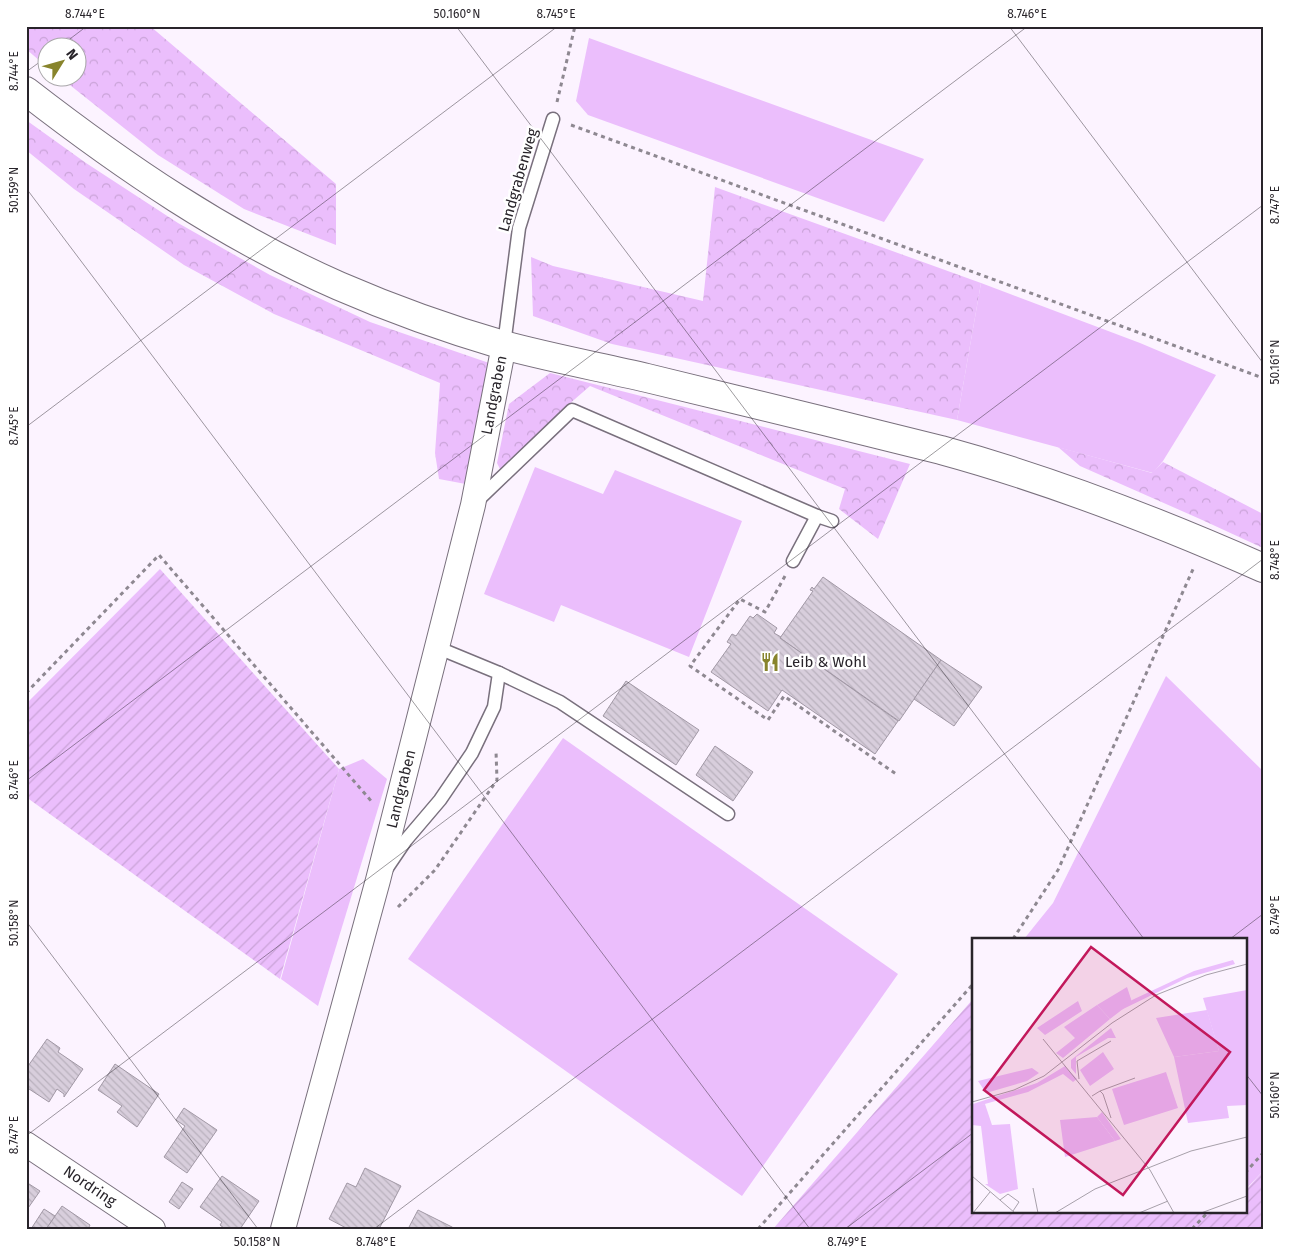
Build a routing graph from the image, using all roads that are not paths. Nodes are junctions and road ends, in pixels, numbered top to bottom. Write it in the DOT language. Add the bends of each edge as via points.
graph roads {
  1 [pos="26,91"];
  2 [pos="553,119"];
  3 [pos="504,345"];
  4 [pos="473,505"];
  5 [pos="817,516"];
  6 [pos="832,521"];
  7 [pos="793,561"];
  8 [pos="1263,568"];
  9 [pos="436,647"];
  10 [pos="499,673"];
  11 [pos="728,814"];
  12 [pos="378,880"];
  13 [pos="26,1144"];
  14 [pos="153,1229"];
  15 [pos="283,1229"];
  1 -- 3 [label="main road" via="135,172 248,242 340,286"];
  2 -- 3 [label="lane, Landgrabenweg" via="519,228"];
  3 -- 4 [label="street, Landgraben"];
  3 -- 8 [label="main road" via="943,450 1102,503"];
  4 -- 5 [label="lane" via="572,410"];
  4 -- 9 [label="street, Landgraben"];
  5 -- 6 [label="lane"];
  5 -- 7 [label="lane"];
  9 -- 10 [label="lane"];
  9 -- 12 [label="street, Landgraben"];
  10 -- 11 [label="lane" via="560,702"];
  10 -- 12 [label="lane" via="494,707 472,753"];
  12 -- 15 [label="street, Landgraben"];
  13 -- 14 [label="street, Nordring"];
}
